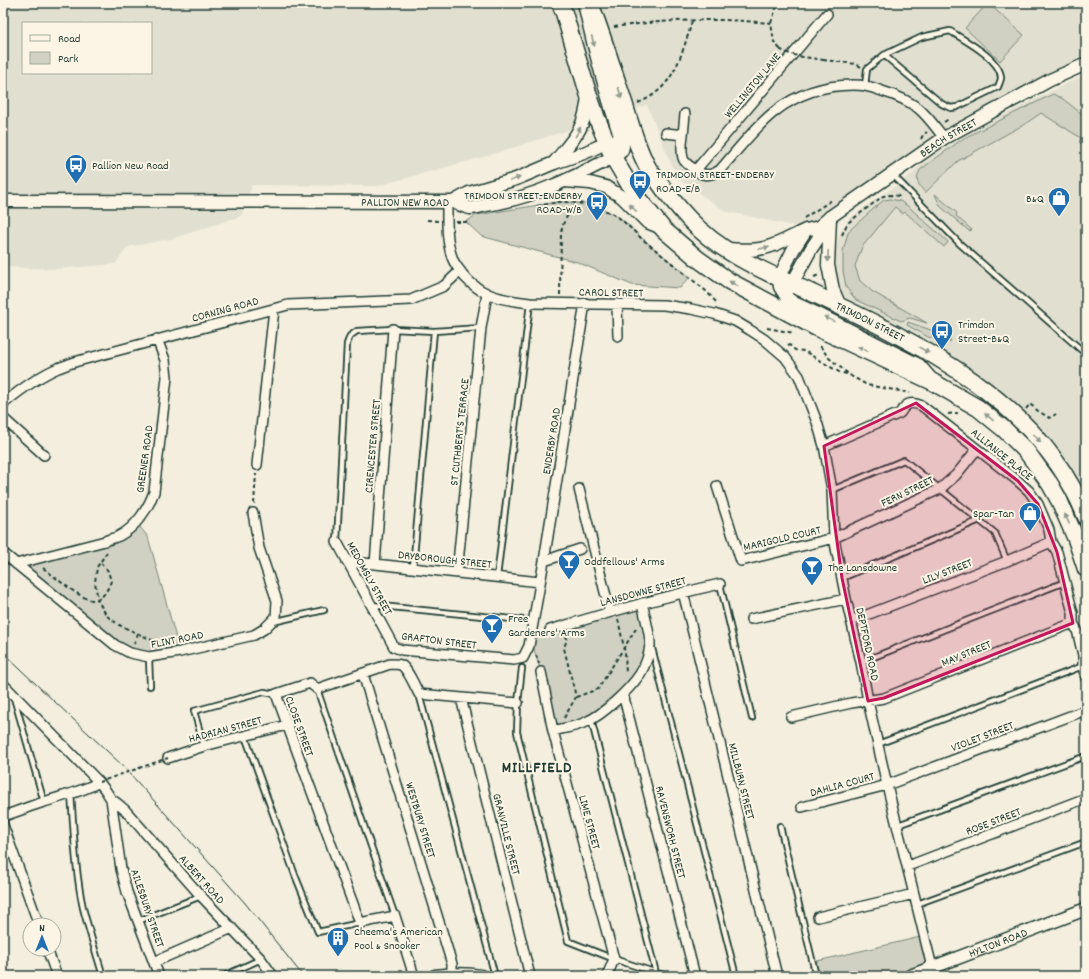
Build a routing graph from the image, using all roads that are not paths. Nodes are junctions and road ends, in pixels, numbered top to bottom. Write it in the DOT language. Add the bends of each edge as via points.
graph roads {
  1 [pos="560,3"];
  2 [pos="584,3"];
  3 [pos="590,3"];
  4 [pos="827,14"];
  5 [pos="884,55"];
  6 [pos="1086,64"];
  7 [pos="864,86"];
  8 [pos="588,93"];
  9 [pos="685,114"];
  10 [pos="666,133"];
  11 [pos="683,135"];
  12 [pos="944,138"];
  13 [pos="622,140"];
  14 [pos="606,143"];
  15 [pos="638,147"];
  16 [pos="613,158"];
  17 [pos="554,163"];
  18 [pos="695,171"];
  19 [pos="892,174"];
  20 [pos="562,181"];
  21 [pos="3,201"];
  22 [pos="450,202"];
  23 [pos="830,217"];
  24 [pos="819,227"];
  25 [pos="664,230"];
  26 [pos="806,230"];
  27 [pos="725,249"];
  28 [pos="460,272"];
  29 [pos="785,285"];
  30 [pos="487,294"];
  31 [pos="756,296"];
  32 [pos="530,302"];
  33 [pos="585,303"];
  34 [pos="617,304"];
  35 [pos="840,306"];
  36 [pos="274,309"];
  37 [pos="481,328"];
  38 [pos="393,329"];
  39 [pos="434,331"];
  40 [pos="618,336"];
  41 [pos="764,339"];
  42 [pos="157,340"];
  43 [pos="1086,354"];
  44 [pos="933,382"];
  45 [pos="3,404"];
  46 [pos="3,418"];
  47 [pos="824,446"];
  48 [pos="976,448"];
  49 [pos="44,455"];
  50 [pos="257,465"];
  51 [pos="717,486"];
  52 [pos="579,489"];
  53 [pos="940,489"];
  54 [pos="832,490"];
  55 [pos="253,513"];
  56 [pos="1086,517"];
  57 [pos="980,520"];
  58 [pos="834,538"];
  59 [pos="337,542"];
  60 [pos="1051,542"];
  61 [pos="580,550"];
  62 [pos="3,553"];
  63 [pos="544,561"];
  64 [pos="1008,561"];
  65 [pos="347,562"];
  66 [pos="16,564"];
  67 [pos="375,564"];
  68 [pos="413,568"];
  69 [pos="1086,569"];
  70 [pos="457,573"];
  71 [pos="497,577"];
  72 [pos="842,578"];
  73 [pos="540,582"];
  74 [pos="1064,582"];
  75 [pos="720,584"];
  76 [pos="683,592"];
  77 [pos="846,599"];
  78 [pos="642,603"];
  79 [pos="371,605"];
  80 [pos="324,610"];
  81 [pos="613,611"];
  82 [pos="751,619"];
  83 [pos="533,621"];
  84 [pos="851,621"];
  85 [pos="271,623"];
  86 [pos="1073,623"];
  87 [pos="550,630"];
  88 [pos="651,644"];
  89 [pos="394,647"];
  90 [pos="149,657"];
  91 [pos="861,662"];
  92 [pos="1083,666"];
  93 [pos="522,668"];
  94 [pos="541,672"];
  95 [pos="363,674"];
  96 [pos="1086,678"];
  97 [pos="3,684"];
  98 [pos="150,686"];
  99 [pos="317,689"];
  100 [pos="625,691"];
  101 [pos="13,693"];
  102 [pos="276,694"];
  103 [pos="419,694"];
  104 [pos="460,698"];
  105 [pos="868,701"];
  106 [pos="518,703"];
  107 [pos="1086,710"];
  108 [pos="791,717"];
  109 [pos="752,718"];
  110 [pos="591,719"];
  111 [pos="287,725"];
  112 [pos="555,730"];
  113 [pos="246,736"];
  114 [pos="878,744"];
  115 [pos="204,746"];
  116 [pos="1086,756"];
  117 [pos="168,758"];
  118 [pos="99,782"];
  119 [pos="887,785"];
  120 [pos="71,794"];
  121 [pos="1086,798"];
  122 [pos="111,799"];
  123 [pos="44,802"];
  124 [pos="802,807"];
  125 [pos="3,816"];
  126 [pos="3,825"];
  127 [pos="898,825"];
  128 [pos="780,826"];
  129 [pos="1086,842"];
  130 [pos="908,866"];
  131 [pos="914,894"];
  132 [pos="201,896"];
  133 [pos="917,904"];
  134 [pos="1086,909"];
  135 [pos="395,916"];
  136 [pos="36,917"];
  137 [pos="818,917"];
  138 [pos="138,921"];
  139 [pos="360,923"];
  140 [pos="232,928"];
  141 [pos="50,957"];
  142 [pos="261,959"];
  143 [pos="614,959"];
  144 [pos="154,962"];
  145 [pos="3,966"];
  146 [pos="932,967"];
  147 [pos="656,973"];
  148 [pos="452,975"];
  149 [pos="7,976"];
  150 [pos="57,976"];
  151 [pos="103,976"];
  152 [pos="159,976"];
  153 [pos="224,976"];
  154 [pos="273,976"];
  155 [pos="414,976"];
  156 [pos="435,976"];
  157 [pos="481,976"];
  158 [pos="496,976"];
  159 [pos="530,976"];
  160 [pos="607,976"];
  161 [pos="666,976"];
  162 [pos="695,976"];
  163 [pos="736,976"];
  164 [pos="777,976"];
  165 [pos="816,976"];
  166 [pos="910,976"];
  1 -- 8 [label="highway"];
  2 -- 13 [label="main road, one-way"];
  3 -- 15 [label="highway, TRIMDON STREET, one-way"];
  4 -- 18 [label="street, WELLINGTON LANE"];
  5 -- 5 [label="lane" via="922,37 950,31 973,45 996,64 1001,78 998,87 951,108 942,104"];
  5 -- 7 [label="lane" via="867,69"];
  6 -- 12 [label="street, BEACH STREET" via="1050,80"];
  7 -- 12 [label="street" via="908,101 920,109"];
  7 -- 18 [label="street" via="838,85 804,94 775,111 760,124 720,170 709,175"];
  8 -- 14 [label="highway"];
  17 -- 8 [label="street, one-way" via="579,132"];
  9 -- 11 [label="street"];
  10 -- 11 [label="street"];
  11 -- 18 [label="street" via="683,160"];
  12 -- 19 [label="street, BEACH STREET"];
  13 -- 14 [label="street"];
  13 -- 15 [label="street"];
  13 -- 16 [label="main road" via="622,150"];
  14 -- 16 [label="highway"];
  14 -- 17 [label="street"];
  15 -- 27 [label="highway, TRIMDON STREET" via="648,168 664,191 696,225"];
  16 -- 20 [label="street, PALLION NEW ROAD"];
  16 -- 25 [label="highway" via="636,196"];
  22 -- 17 [label="street, one-way"];
  19 -- 23 [label="street, BEACH STREET"];
  19 -- 43 [label="lane" via="960,244"];
  20 -- 22 [label="street, PALLION NEW ROAD" via="517,199 494,204 470,208"];
  25 -- 20 [label="street, PALLION NEW ROAD, one-way" via="647,222 622,197 606,187"];
  21 -- 22 [label="street, PALLION NEW ROAD"];
  22 -- 28 [label="street, CAROL STREET" via="447,221 448,241 452,258"];
  23 -- 24 [label="street, BEACH STREET"];
  23 -- 35 [label="street, one-way" via="828,265 833,290"];
  24 -- 26 [label="street, BEACH STREET"];
  24 -- 29 [label="street" via="819,237"];
  31 -- 25 [label="highway, one-way" via="698,259"];
  27 -- 26 [label="street, BEACH STREET, one-way" via="763,248"];
  26 -- 29 [label="street" via="793,250"];
  27 -- 29 [label="highway, TRIMDON STREET"];
  28 -- 30 [label="street, CAROL STREET" via="467,281"];
  28 -- 36 [label="street, CORNING ROAD" via="444,286 411,300 288,305"];
  29 -- 31 [label="street" via="770,296"];
  29 -- 35 [label="highway, TRIMDON STREET"];
  44 -- 29 [label="street, one-way" via="919,365 794,303 787,298"];
  30 -- 32 [label="street, CAROL STREET" via="508,300"];
  30 -- 37 [label="street, ST CUTHBERT'S TERRACE"];
  44 -- 31 [label="highway, one-way" via="817,328"];
  32 -- 33 [label="street, CAROL STREET"];
  32 -- 71 [label="lane"];
  33 -- 34 [label="street, CAROL STREET"];
  33 -- 63 [label="street, ENDERBY ROAD"];
  34 -- 40 [label="street"];
  34 -- 41 [label="street, CAROL STREET" via="664,305 714,314 734,321"];
  35 -- 56 [label="highway, TRIMDON STREET, one-way" via="937,357 1007,407 1028,427 1057,463 1072,486"];
  36 -- 42 [label="street, CORNING ROAD"];
  36 -- 50 [label="street"];
  37 -- 39 [label="lane"];
  37 -- 70 [label="street, ST CUTHBERT'S TERRACE"];
  38 -- 39 [label="lane"];
  38 -- 59 [label="lane" via="357,331 348,340"];
  38 -- 67 [label="street, CIRENCESTER STREET"];
  39 -- 68 [label="lane"];
  41 -- 47 [label="street, DEPTFORD ROAD" via="785,357 799,376"];
  42 -- 45 [label="street, CORNING ROAD" via="57,369 34,381"];
  42 -- 66 [label="street, GREENER ROAD" via="165,360 167,377 154,492 150,502 127,531 118,536"];
  69 -- 44 [label="highway, one-way" via="1059,500 1027,452 978,408"];
  46 -- 49 [label="street"];
  47 -- 48 [label="street, ALLIANCE PLACE" via="900,413 903,407 916,403"];
  47 -- 54 [label="street, DEPTFORD ROAD"];
  48 -- 53 [label="street, FERN STREET" via="956,475"];
  48 -- 60 [label="street, ALLIANCE PLACE" via="1029,491 1038,504"];
  51 -- 58 [label="street, MARIGOLD COURT" via="741,561"];
  52 -- 81 [label="street"];
  53 -- 54 [label="lane" via="904,460"];
  53 -- 57 [label="lane"];
  53 -- 58 [label="street, FERN STREET"];
  54 -- 58 [label="street, DEPTFORD ROAD"];
  55 -- 85 [label="street" via="259,548 277,601 276,617"];
  57 -- 64 [label="lane" via="995,534"];
  57 -- 72 [label="lane"];
  58 -- 72 [label="street, DEPTFORD ROAD"];
  59 -- 65 [label="street, MEDOMSLY STREET"];
  60 -- 64 [label="street, LILY STREET"];
  60 -- 74 [label="street, ALLIANCE PLACE" via="1057,552"];
  61 -- 63 [label="street"];
  62 -- 66 [label="street, FLINT ROAD"];
  63 -- 73 [label="street, ENDERBY ROAD"];
  64 -- 84 [label="street, LILY STREET"];
  65 -- 67 [label="street, DRYBOROUGH STREET"];
  65 -- 79 [label="street, MEDOMSLY STREET"];
  66 -- 90 [label="street, FLINT ROAD" via="115,645 130,653"];
  67 -- 68 [label="street, DRYBOROUGH STREET"];
  68 -- 70 [label="street, DRYBOROUGH STREET"];
  70 -- 71 [label="street, DRYBOROUGH STREET"];
  71 -- 73 [label="street, DRYBOROUGH STREET"];
  72 -- 77 [label="street, DEPTFORD ROAD"];
  73 -- 83 [label="street, GRAFTON STREET"];
  74 -- 86 [label="street, ALLIANCE PLACE" via="1073,613"];
  74 -- 91 [label="lane"];
  75 -- 76 [label="street, LANSDOWNE STREET"];
  75 -- 109 [label="lane"];
  76 -- 78 [label="street, LANSDOWNE STREET"];
  76 -- 164 [label="street, MILLBURN STREET"];
  77 -- 82 [label="street"];
  77 -- 84 [label="street, DEPTFORD ROAD"];
  78 -- 81 [label="street, LANSDOWNE STREET"];
  78 -- 88 [label="street"];
  79 -- 83 [label="lane"];
  79 -- 89 [label="street, MEDOMSLY STREET"];
  80 -- 85 [label="lane"];
  81 -- 87 [label="street, LANSDOWNE STREET"];
  83 -- 89 [label="street, GRAFTON STREET" via="529,646 523,658 514,660 402,650"];
  84 -- 91 [label="street, DEPTFORD ROAD"];
  85 -- 90 [label="street, FLINT ROAD" via="254,635"];
  86 -- 92 [label="street, ALLIANCE PLACE" via="1083,655"];
  86 -- 105 [label="street, MAY STREET" via="884,698"];
  88 -- 100 [label="street" via="645,665"];
  88 -- 163 [label="lane"];
  90 -- 98 [label="lane"];
  91 -- 105 [label="street, DEPTFORD ROAD"];
  92 -- 96 [label="street, ALLIANCE PLACE"];
  92 -- 114 [label="lane"];
  93 -- 106 [label="lane"];
  94 -- 112 [label="street, LIME STREET"];
  95 -- 99 [label="street, CLOSE STREET"];
  95 -- 103 [label="street, CLOSE STREET" via="396,664 406,670"];
  95 -- 148 [label="street, WESTBURY STREET" via="452,964"];
  97 -- 101 [label="street"];
  99 -- 102 [label="street, CLOSE STREET" via="310,683"];
  99 -- 135 [label="lane"];
  100 -- 110 [label="street"];
  100 -- 162 [label="street, RAVENSWORH STREET"];
  101 -- 118 [label="street"];
  101 -- 123 [label="lane"];
  102 -- 111 [label="street, CLOSE STREET"];
  102 -- 115 [label="lane" via="264,692 194,711"];
  103 -- 104 [label="street"];
  103 -- 158 [label="lane"];
  104 -- 106 [label="street"];
  104 -- 159 [label="street, GRANVILLE STREET"];
  105 -- 108 [label="street, MAY STREET"];
  105 -- 114 [label="street, DEPTFORD ROAD"];
  106 -- 143 [label="lane" via="517,732 568,941"];
  107 -- 119 [label="street, VIOLET STREET"];
  110 -- 112 [label="street" via="585,723"];
  110 -- 147 [label="lane"];
  111 -- 113 [label="street, HADRIAN STREET"];
  111 -- 139 [label="street, CLOSE STREET"];
  112 -- 143 [label="street, LIME STREET"];
  113 -- 115 [label="street, HADRIAN STREET"];
  113 -- 139 [label="lane" via="318,932"];
  114 -- 119 [label="street, DEPTFORD ROAD"];
  115 -- 117 [label="street, HADRIAN STREET"];
  116 -- 127 [label="lane"];
  118 -- 120 [label="street"];
  118 -- 122 [label="street"];
  119 -- 124 [label="street, DAHLIA COURT"];
  119 -- 127 [label="street, DEPTFORD ROAD"];
  120 -- 123 [label="street"];
  120 -- 151 [label="lane" via="80,889"];
  121 -- 130 [label="street, ROSE STREET"];
  122 -- 132 [label="street, ALBERT ROAD" via="126,810"];
  122 -- 138 [label="street, AILESBURY STREET" via="121,869"];
  123 -- 125 [label="street"];
  126 -- 136 [label="street"];
  127 -- 130 [label="street, DEPTFORD ROAD"];
  128 -- 165 [label="lane"];
  129 -- 133 [label="lane"];
  130 -- 131 [label="street, DEPTFORD ROAD"];
  131 -- 133 [label="street, DEPTFORD ROAD"];
  131 -- 137 [label="street"];
  132 -- 138 [label="lane"];
  132 -- 140 [label="street, ALBERT ROAD"];
  133 -- 146 [label="street, DEPTFORD ROAD"];
  134 -- 146 [label="street, HYLTON ROAD"];
  135 -- 139 [label="street"];
  135 -- 155 [label="street"];
  138 -- 144 [label="street, AILESBURY STREET"];
  140 -- 142 [label="street, ALBERT ROAD"];
  140 -- 144 [label="street"];
  141 -- 150 [label="street"];
  142 -- 153 [label="lane"];
  142 -- 154 [label="street, ALBERT ROAD"];
  143 -- 147 [label="lane"];
  143 -- 160 [label="street"];
  144 -- 152 [label="street, AILESBURY STREET"];
  145 -- 149 [label="lane"];
  146 -- 166 [label="street, HYLTON ROAD"];
  147 -- 161 [label="lane"];
  148 -- 156 [label="street"];
  148 -- 157 [label="street"];
}
